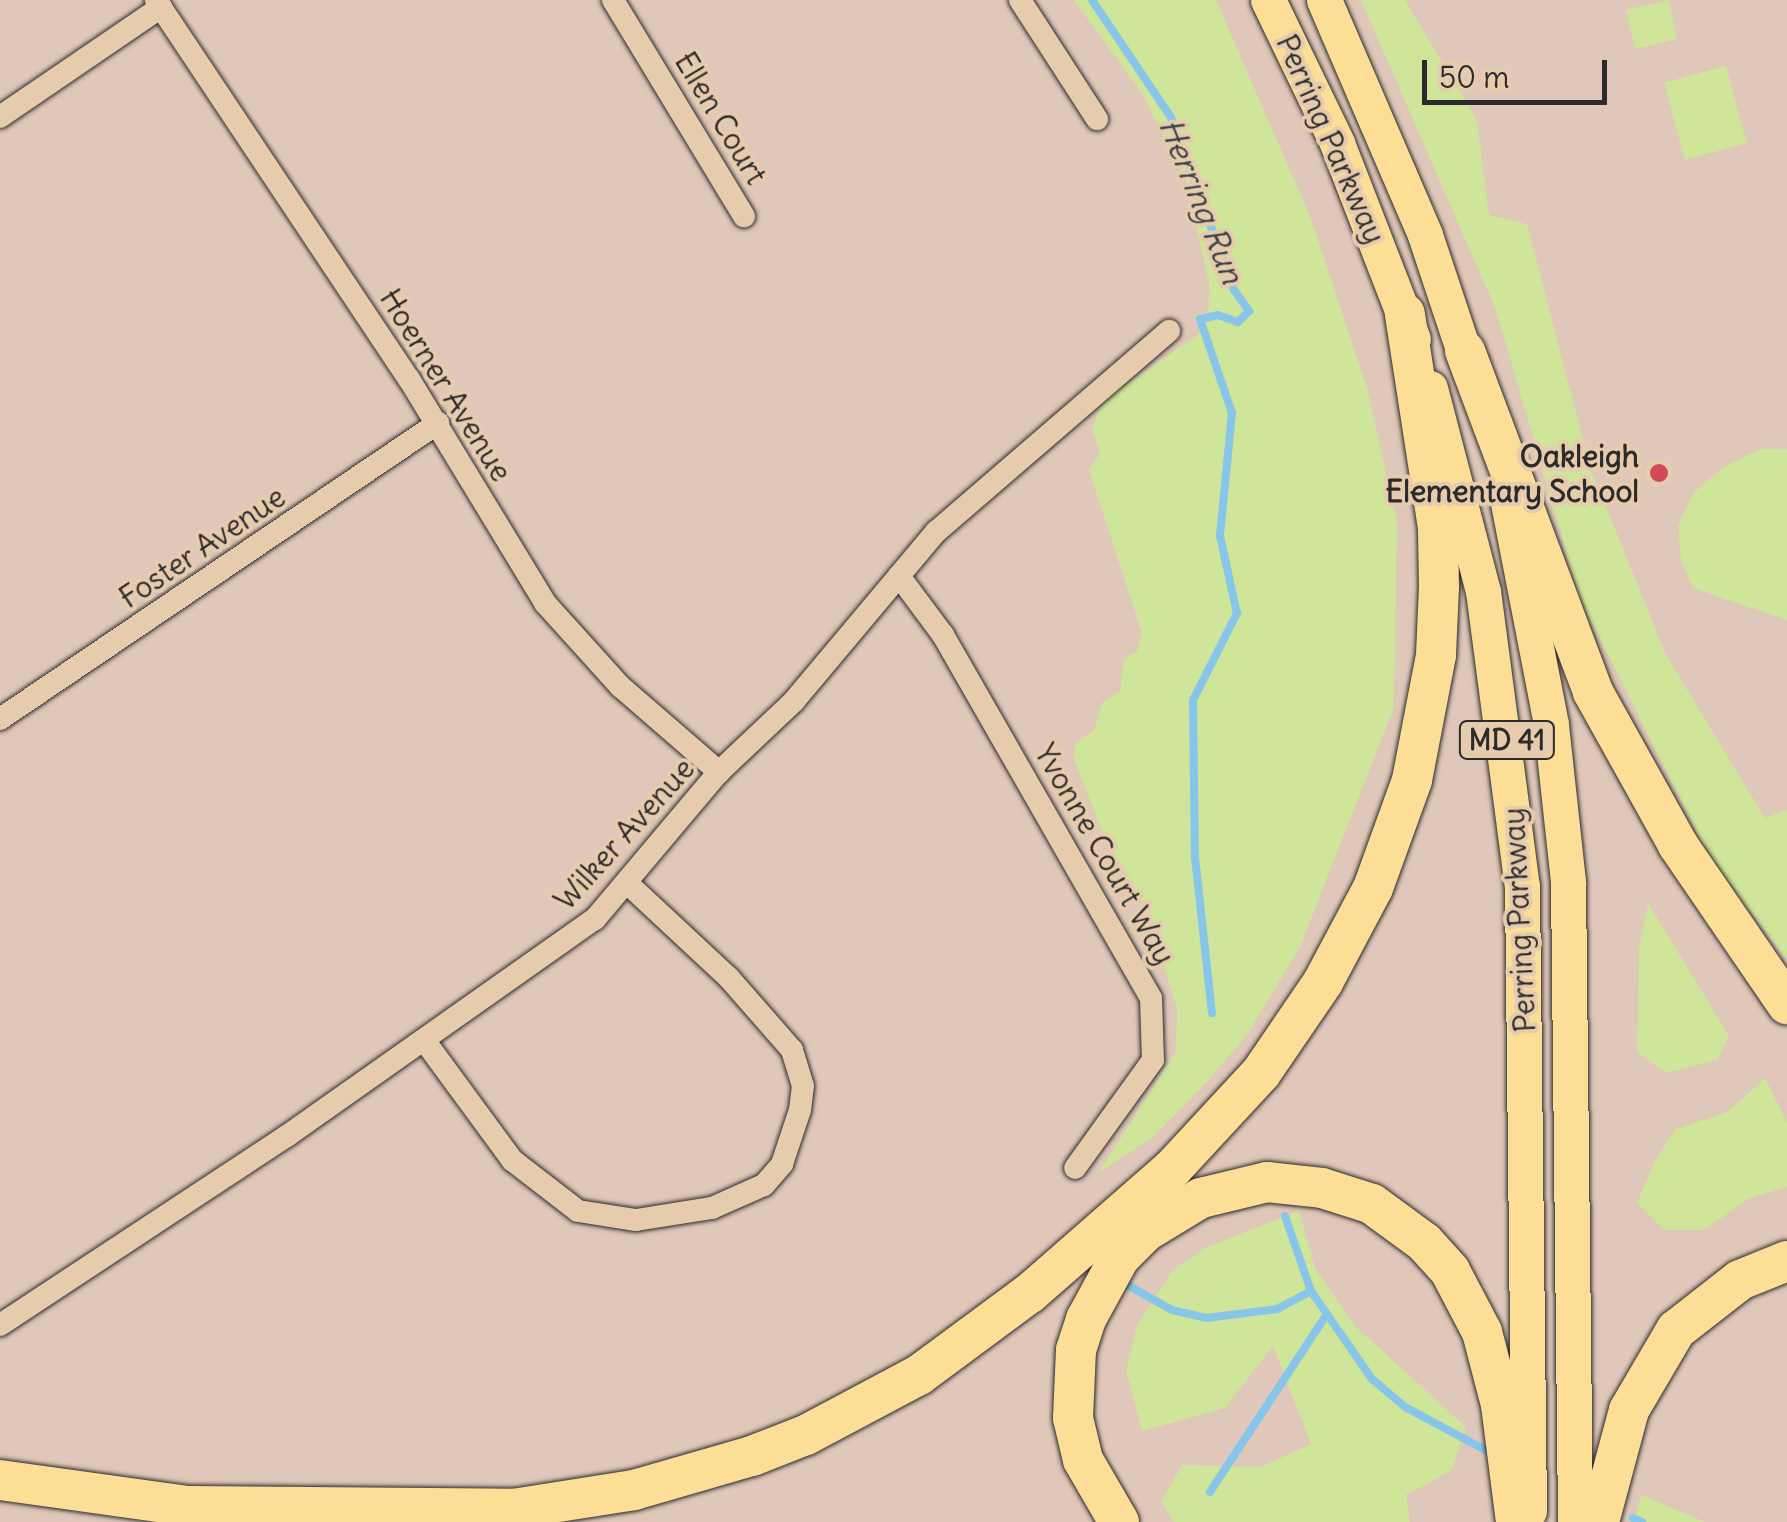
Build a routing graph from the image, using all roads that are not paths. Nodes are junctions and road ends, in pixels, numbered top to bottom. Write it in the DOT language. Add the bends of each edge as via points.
graph roads {
  1 [pos="614,0"];
  2 [pos="1020,0"];
  3 [pos="1268,0"];
  4 [pos="1324,0"];
  5 [pos="159,4"];
  6 [pos="0,117"];
  7 [pos="1097,119"];
  8 [pos="744,216"];
  9 [pos="1405,314"];
  10 [pos="1169,330"];
  11 [pos="1465,351"];
  12 [pos="438,424"];
  13 [pos="900,576"];
  14 [pos="0,720"];
  15 [pos="720,772"];
  16 [pos="626,883"];
  17 [pos="1787,1004"];
  18 [pos="424,1040"];
  19 [pos="1075,1168"];
  20 [pos="1787,1261"];
  21 [pos="0,1325"];
  22 [pos="0,1480"];
  23 [pos="189,1506"];
  24 [pos="303,1522"];
  25 [pos="1119,1522"];
  26 [pos="1516,1522"];
  27 [pos="1530,1522"];
  28 [pos="1576,1522"];
  29 [pos="1599,1522"];
  1 -- 8 [label="street, Ellen Court"];
  2 -- 7 [label="street"];
  3 -- 9 [label="main road, Perring Parkway / MD 41" via="1337,143"];
  4 -- 11 [label="main road, Perring Parkway / MD 41" via="1419,219"];
  5 -- 6 [label="street"];
  5 -- 12 [label="street, Hoerner Avenue"];
  9 -- 23 [label="highway" via="1438,528 1439,587 1436,655 1412,780 1373,888 1323,982 1261,1073 1160,1180 1030,1293 920,1375 752,1456 634,1490 513,1508"];
  9 -- 27 [label="main road, Perring Parkway / MD 41" via="1462,499 1506,729 1522,886"];
  10 -- 13 [label="street, Wilker Avenue" via="936,532"];
  11 -- 17 [label="highway" via="1592,692 1678,845"];
  11 -- 28 [label="main road, Perring Parkway / MD 41" via="1527,588 1568,882"];
  12 -- 14 [label="street, Foster Avenue"];
  12 -- 15 [label="street, Hoerner Avenue" via="546,604 590,656"];
  13 -- 15 [label="street, Wilker Avenue" via="794,702"];
  13 -- 19 [label="street, Yvonne Court Way" via="943,635 1151,998 1153,1060"];
  15 -- 16 [label="street, Wilker Avenue"];
  16 -- 18 [label="street, Wilker Avenue" via="549,956"];
  16 -- 18 [label="street" via="729,978 792,1050 803,1086 800,1110 782,1164 764,1185 712,1208 636,1220 578,1210 512,1160"];
  18 -- 21 [label="street, Wilker Avenue"];
  20 -- 29 [label="highway" via="1727,1288 1676,1330 1629,1410"];
  22 -- 23 [label="highway"];
  23 -- 24 [label="highway"];
  25 -- 26 [label="highway" via="1083,1460 1074,1418 1074,1366 1086,1319 1120,1257 1145,1232 1202,1198 1267,1182 1322,1188 1372,1204 1424,1242 1450,1271 1482,1332"];
}
